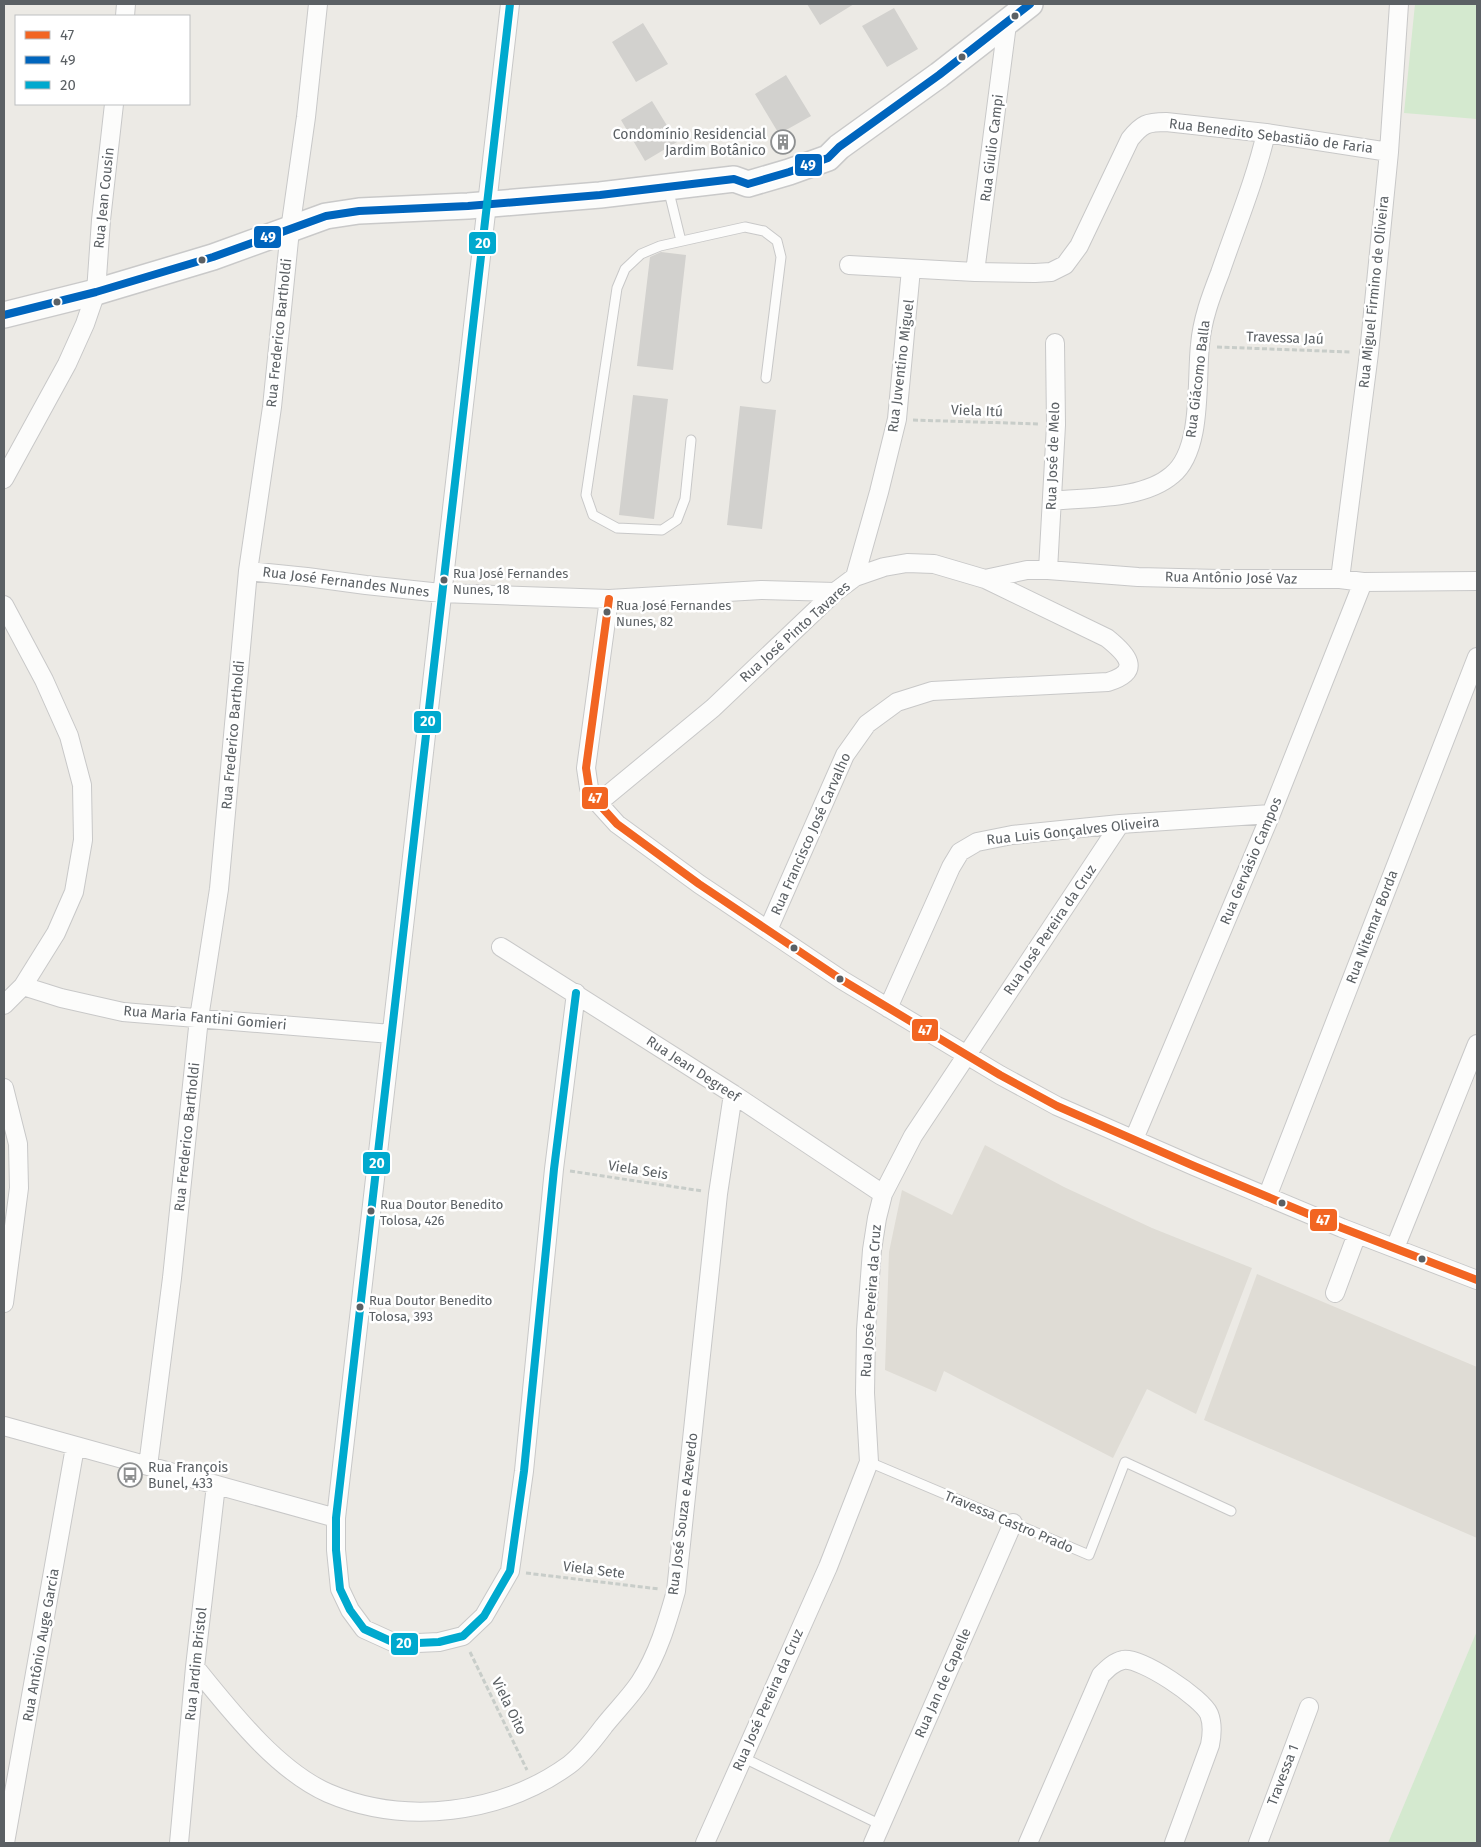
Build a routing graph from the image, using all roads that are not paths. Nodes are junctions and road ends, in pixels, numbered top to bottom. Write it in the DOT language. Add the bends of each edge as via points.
graph roads {
  1 [pos="318,4"];
  2 [pos="510,4"];
  3 [pos="1030,4"];
  4 [pos="1399,4"];
  5 [pos="1006,24"];
  6 [pos="114,105"];
  7 [pos="1266,133"];
  8 [pos="1389,152"];
  9 [pos="668,187"];
  10 [pos="486,204"];
  11 [pos="290,230"];
  12 [pos="681,241"];
  13 [pos="849,265"];
  14 [pos="911,269"];
  15 [pos="976,272"];
  16 [pos="96,292"];
  17 [pos="4,315"];
  18 [pos="1055,343"];
  19 [pos="766,378"];
  20 [pos="691,440"];
  21 [pos="4,479"];
  22 [pos="1052,501"];
  23 [pos="1048,570"];
  24 [pos="248,571"];
  25 [pos="855,577"];
  26 [pos="1340,579"];
  27 [pos="985,580"];
  28 [pos="1477,581"];
  29 [pos="1363,582"];
  30 [pos="835,592"];
  31 [pos="441,594"];
  32 [pos="609,599"];
  33 [pos="4,605"];
  34 [pos="1477,657"];
  35 [pos="1108,682"];
  36 [pos="598,803"];
  37 [pos="1271,814"];
  38 [pos="1120,824"];
  39 [pos="768,930"];
  40 [pos="500,947"];
  41 [pos="23,986"];
  42 [pos="576,993"];
  43 [pos="4,1005"];
  44 [pos="888,1008"];
  45 [pos="200,1018"];
  46 [pos="390,1034"];
  47 [pos="1477,1044"];
  48 [pos="967,1055"];
  49 [pos="4,1088"];
  50 [pos="733,1094"];
  51 [pos="1134,1139"];
  52 [pos="882,1194"];
  53 [pos="1267,1197"];
  54 [pos="1357,1234"];
  55 [pos="1394,1248"];
  56 [pos="1477,1280"];
  57 [pos="1335,1293"];
  58 [pos="4,1303"];
  59 [pos="4,1426"];
  60 [pos="75,1447"];
  61 [pos="869,1462"];
  62 [pos="148,1466"];
  63 [pos="216,1485"];
  64 [pos="1231,1511"];
  65 [pos="336,1518"];
  66 [pos="1013,1523"];
  67 [pos="195,1666"];
  68 [pos="1309,1707"];
  69 [pos="742,1757"];
  70 [pos="881,1825"];
  71 [pos="5,1843"];
  72 [pos="179,1843"];
  73 [pos="705,1843"];
  74 [pos="873,1843"];
  75 [pos="1028,1843"];
  76 [pos="1174,1843"];
  77 [pos="1258,1843"];
  1 -- 11 [label="street, Rua Frederico Bartholdi"];
  2 -- 10 [label="street"];
  3 -- 5 [label="main road"];
  4 -- 8 [label="street, Rua Miguel Firmino de Oliveira"];
  5 -- 9 [label="main road" via="839,147 822,148 745,171 734,179"];
  5 -- 15 [label="street, Rua Giulio Campi"];
  6 -- 16 [label="street, Rua Jean Cousin"];
  7 -- 8 [label="street, Rua Benedito Sebastião de Faria"];
  7 -- 15 [label="street, Rua Benedito Sebastião de Faria" via="1150,122 1139,128 1130,139 1079,246 1065,265 1051,272"];
  7 -- 22 [label="street, Rua Giácomo Balla" via="1254,178 1211,297 1200,346 1198,404 1191,444 1181,466 1158,484 1133,493"];
  8 -- 26 [label="street, Rua Miguel Firmino de Oliveira" via="1369,353"];
  9 -- 10 [label="main road"];
  9 -- 12 [label="lane"];
  10 -- 11 [label="main road" via="359,211 326,216"];
  10 -- 31 [label="street"];
  11 -- 16 [label="main road"];
  11 -- 24 [label="street, Rua Frederico Bartholdi" via="272,407"];
  12 -- 19 [label="lane" via="745,227 764,231 777,241 781,257"];
  12 -- 20 [label="lane" via="641,254 625,269 617,288 586,495 593,515 617,528 662,530 677,520 685,499"];
  13 -- 14 [label="street, Rua Benedito Sebastião de Faria"];
  14 -- 15 [label="street, Rua Benedito Sebastião de Faria"];
  14 -- 25 [label="street, Rua Juventino Miguel" via="897,419"];
  16 -- 17 [label="main road"];
  16 -- 21 [label="street, Rua Jean Cousin" via="67,364"];
  18 -- 22 [label="street, Rua José de Melo" via="1056,425"];
  22 -- 23 [label="street, Rua José de Melo"];
  23 -- 26 [label="street, Rua Antônio José Vaz" via="1219,580"];
  23 -- 27 [label="street, Rua Antônio José Vaz" via="1026,570"];
  24 -- 31 [label="street, Rua José Fernandes Nunes"];
  24 -- 45 [label="street, Rua Frederico Bartholdi" via="219,889"];
  25 -- 27 [label="street, Rua José Pinto Tavares" via="884,566 907,563 934,564"];
  25 -- 30 [label="street, Rua José Pinto Tavares"];
  26 -- 29 [label="street, Rua Antônio José Vaz"];
  27 -- 35 [label="street, Rua José Pinto Tavares" via="1107,638 1120,649 1129,665 1122,678"];
  28 -- 29 [label="street, Rua Antônio José Vaz"];
  29 -- 37 [label="street, Rua Gervásio Campos"];
  30 -- 32 [label="street, Rua José Fernandes Nunes" via="761,590"];
  30 -- 36 [label="street, Rua José Pinto Tavares" via="712,708"];
  31 -- 32 [label="street, Rua José Fernandes Nunes"];
  31 -- 46 [label="street"];
  32 -- 36 [label="street" via="586,768 589,788"];
  33 -- 41 [label="street" via="70,736 82,785 83,840 74,892 56,933"];
  34 -- 53 [label="street, Rua Nitemar Borda"];
  35 -- 39 [label="street, Rua Francisco José Carvalho" via="932,691 896,702 867,724 845,755"];
  36 -- 39 [label="street" via="617,824"];
  37 -- 38 [label="street, Rua Luis Gonçalves Oliveira"];
  37 -- 51 [label="street, Rua Gervásio Campos"];
  38 -- 44 [label="street, Rua Luis Gonçalves Oliveira" via="1012,835 977,842 960,852"];
  38 -- 48 [label="street, Rua José Pereira da Cruz"];
  39 -- 44 [label="street"];
  40 -- 42 [label="street, Rua Jean Degreef"];
  41 -- 43 [label="street"];
  41 -- 45 [label="street, Rua Maria Fantini Gomieri" via="123,1012"];
  42 -- 50 [label="street, Rua Jean Degreef"];
  42 -- 65 [label="street" via="510,1572 484,1616 463,1636 439,1642 397,1644 364,1629 350,1610 340,1589"];
  44 -- 48 [label="street"];
  45 -- 46 [label="street, Rua Maria Fantini Gomieri"];
  45 -- 62 [label="street, Rua Frederico Bartholdi"];
  46 -- 65 [label="street"];
  47 -- 55 [label="street"];
  48 -- 51 [label="street" via="1057,1106"];
  48 -- 52 [label="street, Rua José Pereira da Cruz" via="913,1136"];
  49 -- 58 [label="street" via="18,1144 19,1188"];
  50 -- 52 [label="street, Rua Jean Degreef"];
  50 -- 67 [label="street, Rua José Souza e Azevedo" via="718,1194 676,1591 662,1638 640,1682 570,1764 505,1798 464,1809 426,1812 360,1803 328,1792 299,1776 232,1714"];
  51 -- 53 [label="street"];
  52 -- 61 [label="street, Rua José Pereira da Cruz" via="872,1250 866,1330"];
  53 -- 54 [label="street"];
  54 -- 55 [label="street"];
  54 -- 57 [label="street"];
  55 -- 56 [label="street"];
  59 -- 60 [label="street"];
  60 -- 62 [label="street"];
  60 -- 71 [label="street, Rua Antônio Auge Garcia"];
  61 -- 66 [label="lane, Travessa Castro Prado"];
  61 -- 69 [label="street, Rua José Pereira da Cruz" via="828,1567"];
  62 -- 63 [label="street"];
  63 -- 65 [label="street"];
  63 -- 67 [label="street, Rua Jardim Bristol"];
  64 -- 66 [label="lane, Travessa Castro Prado" via="1125,1462 1089,1555"];
  66 -- 70 [label="street, Rua Jan de Capelle"];
  67 -- 72 [label="street, Rua Jardim Bristol"];
  68 -- 77 [label="street, Travessa 1"];
  69 -- 70 [label="lane"];
  69 -- 73 [label="street, Rua José Pereira da Cruz"];
  70 -- 74 [label="street, Rua Jan de Capelle"];
  75 -- 76 [label="street" via="1102,1675 1114,1663 1126,1660 1142,1664 1180,1686 1200,1701 1209,1714 1210,1745"];
}
